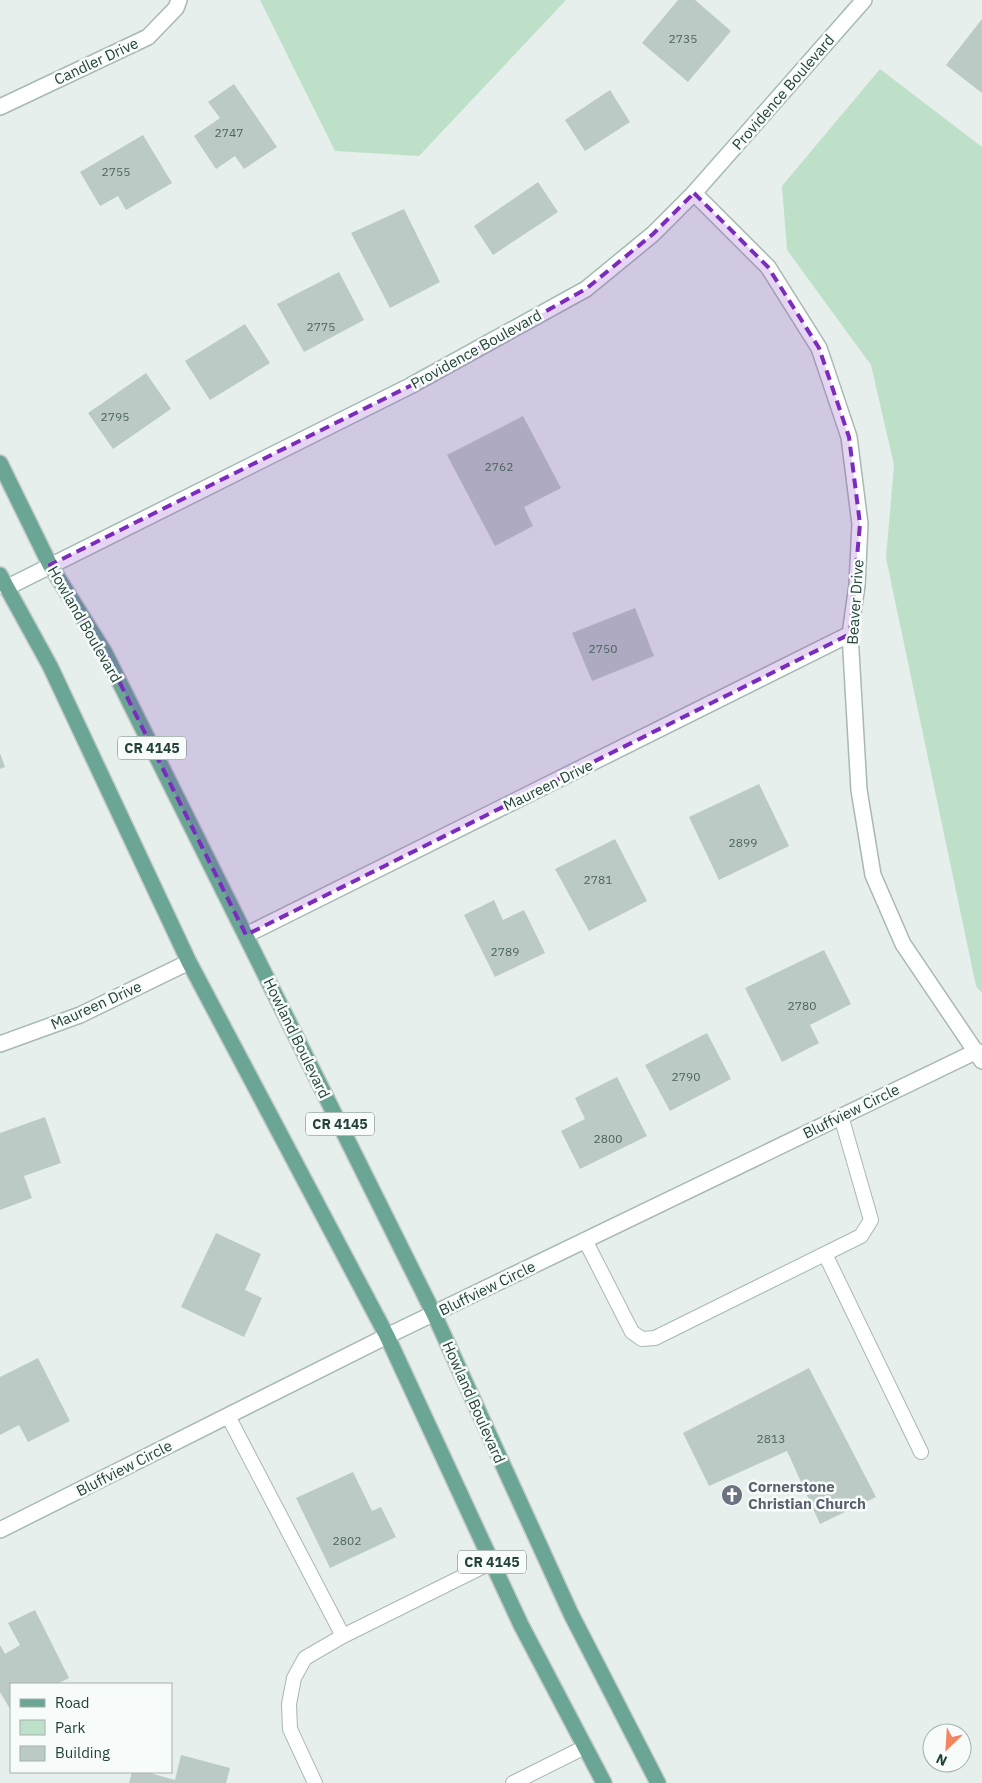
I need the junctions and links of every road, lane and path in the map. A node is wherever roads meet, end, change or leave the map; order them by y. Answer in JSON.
{"nodes":[{"id":1,"x":178,"y":0,"type":"edge"},
{"id":2,"x":864,"y":0,"type":"edge"},
{"id":3,"x":0,"y":107,"type":"edge"},
{"id":4,"x":694,"y":192,"type":"junction"},
{"id":5,"x":0,"y":463,"type":"edge"},
{"id":6,"x":50,"y":565,"type":"junction"},
{"id":7,"x":2,"y":585,"type":"edge"},
{"id":8,"x":850,"y":634,"type":"junction"},
{"id":9,"x":246,"y":936,"type":"junction"},
{"id":10,"x":190,"y":962,"type":"junction"},
{"id":11,"x":0,"y":1044,"type":"edge"},
{"id":12,"x":979,"y":1056,"type":"edge"},
{"id":13,"x":842,"y":1116,"type":"junction"},
{"id":14,"x":584,"y":1240,"type":"junction"},
{"id":15,"x":825,"y":1254,"type":"junction"},
{"id":16,"x":434,"y":1314,"type":"junction"},
{"id":17,"x":387,"y":1336,"type":"junction"},
{"id":18,"x":228,"y":1416,"type":"junction"},
{"id":19,"x":921,"y":1452,"type":"dead end"},
{"id":20,"x":0,"y":1530,"type":"edge"},
{"id":21,"x":492,"y":1562,"type":"junction"},
{"id":22,"x":343,"y":1636,"type":"junction"},
{"id":23,"x":586,"y":1747,"type":"junction"},
{"id":24,"x":315,"y":1783,"type":"edge"},
{"id":25,"x":513,"y":1783,"type":"edge"},
{"id":26,"x":604,"y":1783,"type":"edge"},
{"id":27,"x":658,"y":1783,"type":"edge"}],
"edges":[{"from":1,"to":3,"type":"street","name":"Candler Drive"},
{"from":2,"to":4,"type":"street","name":"Providence Boulevard"},
{"from":4,"to":6,"type":"street","name":"Providence Boulevard"},
{"from":4,"to":8,"type":"street","name":"Beaver Drive"},
{"from":5,"to":6,"type":"main road","name":"Howland Boulevard","number":"CR 4145"},
{"from":6,"to":7,"type":"street","name":"Providence Boulevard"},
{"from":6,"to":9,"type":"main road","name":"Howland Boulevard","number":"CR 4145"},
{"from":7,"to":10,"type":"main road","number":"CR 4145"},
{"from":8,"to":9,"type":"street","name":"Maureen Drive"},
{"from":8,"to":12,"type":"street","name":"Beaver Drive"},
{"from":9,"to":16,"type":"main road","name":"Howland Boulevard","number":"CR 4145"},
{"from":10,"to":11,"type":"street","name":"Maureen Drive"},
{"from":10,"to":17,"type":"main road","number":"CR 4145"},
{"from":12,"to":13,"type":"street","name":"Bluffview Circle"},
{"from":13,"to":14,"type":"street","name":"Bluffview Circle"},
{"from":13,"to":15,"type":"lane"},
{"from":14,"to":15,"type":"lane"},
{"from":14,"to":16,"type":"street","name":"Bluffview Circle"},
{"from":15,"to":19,"type":"lane"},
{"from":16,"to":17,"type":"street","name":"Bluffview Circle"},
{"from":16,"to":27,"type":"main road","name":"Howland Boulevard","number":"CR 4145"},
{"from":17,"to":18,"type":"street","name":"Bluffview Circle"},
{"from":17,"to":21,"type":"main road","number":"CR 4145"},
{"from":18,"to":20,"type":"street","name":"Bluffview Circle"},
{"from":18,"to":22,"type":"lane"},
{"from":21,"to":22,"type":"lane"},
{"from":21,"to":23,"type":"main road","number":"CR 4145"},
{"from":22,"to":24,"type":"lane"},
{"from":23,"to":25,"type":"lane"},
{"from":23,"to":26,"type":"main road","number":"CR 4145"}]}
